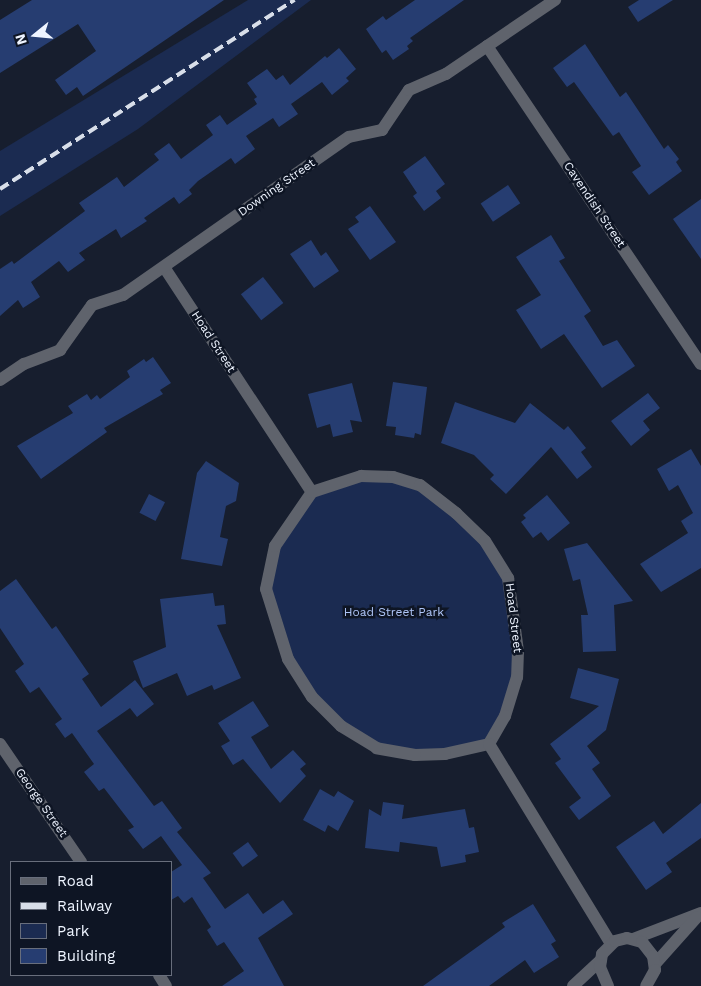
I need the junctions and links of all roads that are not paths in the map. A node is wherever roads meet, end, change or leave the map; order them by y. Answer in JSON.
{"nodes":[{"id":1,"x":555,"y":0,"type":"edge"},
{"id":2,"x":487,"y":46,"type":"junction"},
{"id":3,"x":164,"y":267,"type":"junction"},
{"id":4,"x":701,"y":364,"type":"edge"},
{"id":5,"x":0,"y":380,"type":"edge"},
{"id":6,"x":312,"y":492,"type":"junction"},
{"id":7,"x":0,"y":744,"type":"edge"},
{"id":8,"x":489,"y":744,"type":"junction"},
{"id":9,"x":80,"y":861,"type":"edge"},
{"id":10,"x":700,"y":914,"type":"edge"},
{"id":11,"x":633,"y":939,"type":"junction"},
{"id":12,"x":611,"y":944,"type":"junction"},
{"id":13,"x":600,"y":960,"type":"junction"},
{"id":14,"x":655,"y":964,"type":"junction"},
{"id":15,"x":573,"y":986,"type":"edge"},
{"id":16,"x":608,"y":986,"type":"edge"},
{"id":17,"x":646,"y":986,"type":"edge"}],
"edges":[{"from":1,"to":2,"type":"street","name":"Downing Street"},
{"from":2,"to":3,"type":"street","name":"Downing Street"},
{"from":2,"to":4,"type":"street","name":"Cavendish Street"},
{"from":3,"to":5,"type":"street","name":"Downing Street"},
{"from":3,"to":6,"type":"street","name":"Hoad Street"},
{"from":6,"to":8,"type":"street","name":"Hoad Street"},
{"from":6,"to":8,"type":"street"},
{"from":7,"to":9,"type":"street","name":"George Street"},
{"from":8,"to":12,"type":"street"},
{"from":10,"to":11,"type":"street"},
{"from":10,"to":14,"type":"street"},
{"from":11,"to":12,"type":"street"},
{"from":11,"to":14,"type":"street"},
{"from":12,"to":13,"type":"street"},
{"from":13,"to":15,"type":"street"},
{"from":13,"to":16,"type":"street"},
{"from":14,"to":17,"type":"street"}]}
